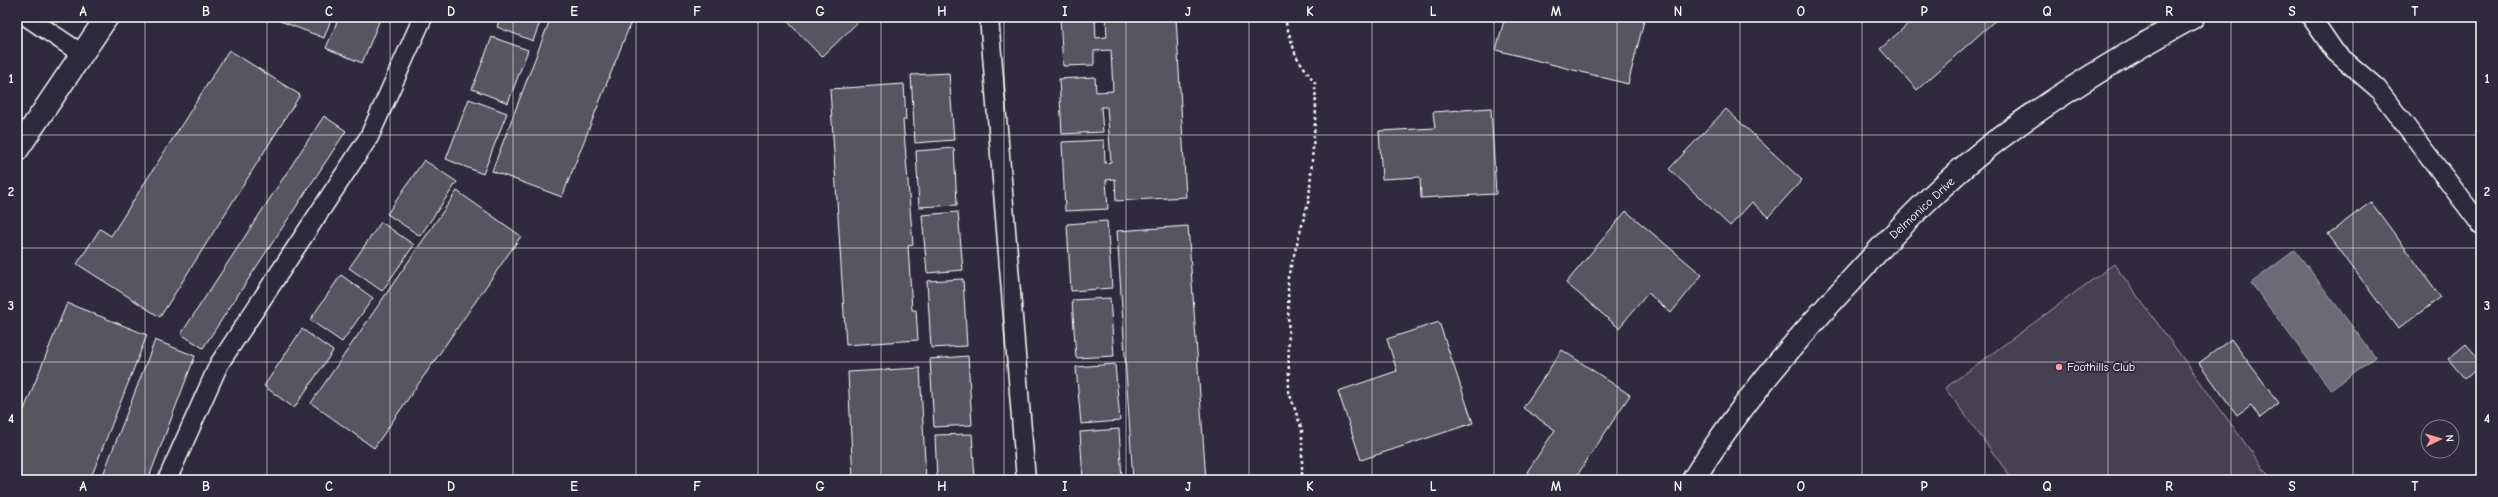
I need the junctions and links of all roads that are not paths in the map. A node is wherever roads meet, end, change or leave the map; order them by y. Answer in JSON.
{"nodes":[{"id":1,"x":27,"y":17,"type":"edge"},
{"id":2,"x":107,"y":17,"type":"edge"},
{"id":3,"x":423,"y":17,"type":"edge"},
{"id":4,"x":989,"y":17,"type":"edge"},
{"id":5,"x":2193,"y":17,"type":"edge"},
{"id":6,"x":2311,"y":17,"type":"edge"},
{"id":7,"x":82,"y":54,"type":"junction"},
{"id":8,"x":17,"y":150,"type":"edge"},
{"id":9,"x":2481,"y":225,"type":"edge"},
{"id":10,"x":167,"y":480,"type":"edge"},
{"id":11,"x":1026,"y":480,"type":"edge"},
{"id":12,"x":1693,"y":480,"type":"edge"}],
"edges":[{"from":1,"to":7,"type":"lane"},
{"from":2,"to":7,"type":"street"},
{"from":3,"to":10,"type":"lane"},
{"from":4,"to":11,"type":"lane"},
{"from":5,"to":12,"type":"street","name":"Delmonico Drive"},
{"from":6,"to":9,"type":"lane"},
{"from":7,"to":8,"type":"street"}]}
